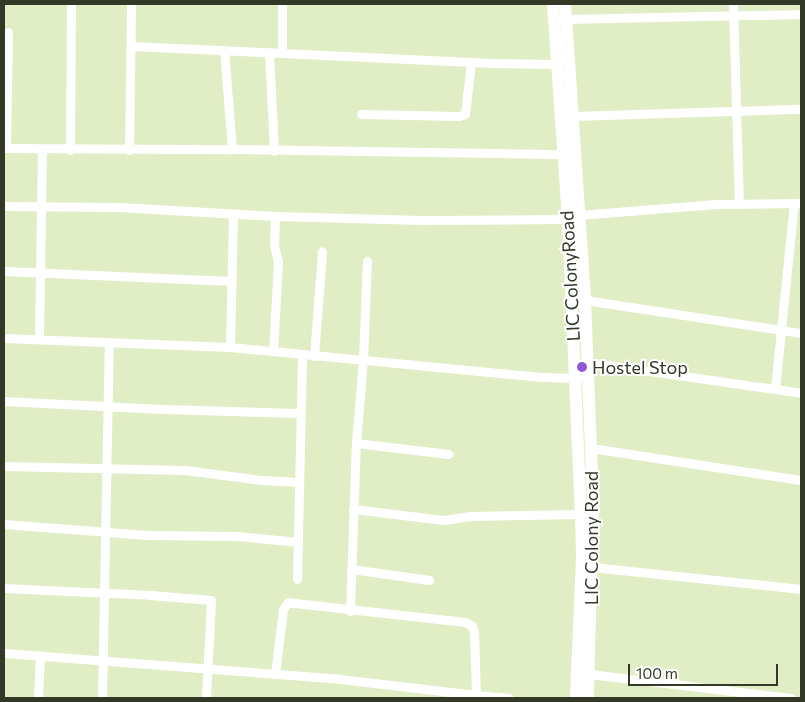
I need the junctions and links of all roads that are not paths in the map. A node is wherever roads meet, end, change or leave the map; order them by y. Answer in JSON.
{"nodes":[{"id":1,"x":71,"y":4,"type":"edge"},
{"id":2,"x":131,"y":4,"type":"edge"},
{"id":3,"x":282,"y":4,"type":"edge"},
{"id":4,"x":552,"y":4,"type":"edge"},
{"id":5,"x":565,"y":4,"type":"edge"},
{"id":6,"x":734,"y":4,"type":"edge"},
{"id":7,"x":801,"y":14,"type":"edge"},
{"id":8,"x":734,"y":15,"type":"junction"},
{"id":9,"x":566,"y":19,"type":"junction"},
{"id":10,"x":8,"y":32,"type":"dead end"},
{"id":11,"x":132,"y":46,"type":"junction"},
{"id":12,"x":224,"y":50,"type":"junction"},
{"id":13,"x":269,"y":52,"type":"junction"},
{"id":14,"x":282,"y":53,"type":"junction"},
{"id":15,"x":471,"y":62,"type":"junction"},
{"id":16,"x":556,"y":64,"type":"junction"},
{"id":17,"x":6,"y":85,"type":"edge"},
{"id":18,"x":801,"y":109,"type":"edge"},
{"id":19,"x":738,"y":111,"type":"junction"},
{"id":20,"x":361,"y":114,"type":"dead end"},
{"id":21,"x":574,"y":116,"type":"junction"},
{"id":22,"x":568,"y":132,"type":"junction"},
{"id":23,"x":5,"y":148,"type":"edge"},
{"id":24,"x":42,"y":149,"type":"junction"},
{"id":25,"x":232,"y":149,"type":"junction"},
{"id":26,"x":70,"y":150,"type":"junction"},
{"id":27,"x":129,"y":150,"type":"junction"},
{"id":28,"x":274,"y":151,"type":"junction"},
{"id":29,"x":563,"y":154,"type":"junction"},
{"id":30,"x":798,"y":203,"type":"edge"},
{"id":31,"x":739,"y":204,"type":"junction"},
{"id":32,"x":4,"y":206,"type":"edge"},
{"id":33,"x":41,"y":206,"type":"junction"},
{"id":34,"x":233,"y":214,"type":"junction"},
{"id":35,"x":275,"y":216,"type":"junction"},
{"id":36,"x":574,"y":217,"type":"junction"},
{"id":37,"x":322,"y":251,"type":"dead end"},
{"id":38,"x":367,"y":261,"type":"dead end"},
{"id":39,"x":4,"y":271,"type":"edge"},
{"id":40,"x":40,"y":272,"type":"junction"},
{"id":41,"x":231,"y":281,"type":"junction"},
{"id":42,"x":585,"y":300,"type":"junction"},
{"id":43,"x":780,"y":330,"type":"junction"},
{"id":44,"x":801,"y":333,"type":"edge"},
{"id":45,"x":4,"y":338,"type":"edge"},
{"id":46,"x":39,"y":338,"type":"junction"},
{"id":47,"x":109,"y":342,"type":"junction"},
{"id":48,"x":230,"y":348,"type":"junction"},
{"id":49,"x":273,"y":352,"type":"junction"},
{"id":50,"x":302,"y":355,"type":"junction"},
{"id":51,"x":314,"y":356,"type":"junction"},
{"id":52,"x":363,"y":360,"type":"junction"},
{"id":53,"x":588,"y":362,"type":"junction"},
{"id":54,"x":582,"y":378,"type":"junction"},
{"id":55,"x":775,"y":389,"type":"junction"},
{"id":56,"x":801,"y":393,"type":"edge"},
{"id":57,"x":4,"y":401,"type":"edge"},
{"id":58,"x":108,"y":406,"type":"junction"},
{"id":59,"x":299,"y":413,"type":"junction"},
{"id":60,"x":356,"y":443,"type":"junction"},
{"id":61,"x":591,"y":448,"type":"junction"},
{"id":62,"x":448,"y":454,"type":"dead end"},
{"id":63,"x":4,"y":466,"type":"edge"},
{"id":64,"x":106,"y":468,"type":"junction"},
{"id":65,"x":801,"y":480,"type":"edge"},
{"id":66,"x":298,"y":482,"type":"junction"},
{"id":67,"x":353,"y":508,"type":"junction"},
{"id":68,"x":581,"y":514,"type":"junction"},
{"id":69,"x":4,"y":524,"type":"edge"},
{"id":70,"x":105,"y":532,"type":"junction"},
{"id":71,"x":298,"y":542,"type":"junction"},
{"id":72,"x":589,"y":561,"type":"junction"},
{"id":73,"x":351,"y":570,"type":"junction"},
{"id":74,"x":297,"y":579,"type":"dead end"},
{"id":75,"x":430,"y":580,"type":"dead end"},
{"id":76,"x":4,"y":588,"type":"edge"},
{"id":77,"x":801,"y":589,"type":"edge"},
{"id":78,"x":104,"y":592,"type":"junction"},
{"id":79,"x":350,"y":611,"type":"junction"},
{"id":80,"x":4,"y":652,"type":"edge"},
{"id":81,"x":40,"y":655,"type":"junction"},
{"id":82,"x":102,"y":660,"type":"junction"},
{"id":83,"x":206,"y":668,"type":"junction"},
{"id":84,"x":275,"y":674,"type":"junction"},
{"id":85,"x":589,"y":674,"type":"junction"},
{"id":86,"x":476,"y":696,"type":"edge"},
{"id":87,"x":38,"y":698,"type":"edge"},
{"id":88,"x":102,"y":698,"type":"edge"},
{"id":89,"x":206,"y":698,"type":"edge"},
{"id":90,"x":509,"y":698,"type":"edge"},
{"id":91,"x":576,"y":698,"type":"edge"},
{"id":92,"x":588,"y":698,"type":"edge"},
{"id":93,"x":791,"y":698,"type":"edge"}],
"edges":[{"from":1,"to":26,"type":"street"},
{"from":2,"to":11,"type":"street"},
{"from":3,"to":14,"type":"street"},
{"from":4,"to":16,"type":"main road","name":"LIC ColonyRoad"},
{"from":5,"to":9,"type":"main road","name":"LIC ColonyRoad"},
{"from":6,"to":8,"type":"street"},
{"from":7,"to":8,"type":"street"},
{"from":8,"to":9,"type":"street"},
{"from":8,"to":19,"type":"street"},
{"from":9,"to":21,"type":"main road","name":"LIC ColonyRoad"},
{"from":10,"to":17,"type":"street"},
{"from":11,"to":12,"type":"street"},
{"from":11,"to":27,"type":"street"},
{"from":12,"to":13,"type":"street"},
{"from":12,"to":25,"type":"street"},
{"from":13,"to":14,"type":"street"},
{"from":13,"to":28,"type":"street"},
{"from":14,"to":15,"type":"street"},
{"from":15,"to":16,"type":"street"},
{"from":15,"to":20,"type":"street"},
{"from":16,"to":22,"type":"main road","name":"LIC ColonyRoad"},
{"from":17,"to":23,"type":"street"},
{"from":18,"to":19,"type":"street"},
{"from":19,"to":21,"type":"street"},
{"from":19,"to":31,"type":"street"},
{"from":21,"to":22,"type":"main road","name":"LIC ColonyRoad"},
{"from":22,"to":29,"type":"main road","name":"LIC ColonyRoad"},
{"from":22,"to":36,"type":"main road","name":"LIC ColonyRoad"},
{"from":23,"to":24,"type":"street"},
{"from":24,"to":26,"type":"street"},
{"from":24,"to":33,"type":"street"},
{"from":25,"to":27,"type":"street"},
{"from":25,"to":28,"type":"street"},
{"from":26,"to":27,"type":"street"},
{"from":28,"to":29,"type":"street"},
{"from":29,"to":36,"type":"main road","name":"LIC ColonyRoad"},
{"from":30,"to":31,"type":"street"},
{"from":30,"to":43,"type":"street"},
{"from":31,"to":36,"type":"street"},
{"from":32,"to":33,"type":"street"},
{"from":33,"to":34,"type":"street"},
{"from":33,"to":40,"type":"street"},
{"from":34,"to":35,"type":"street"},
{"from":34,"to":41,"type":"street"},
{"from":35,"to":36,"type":"street"},
{"from":35,"to":49,"type":"street"},
{"from":36,"to":42,"type":"main road","name":"LIC ColonyRoad"},
{"from":36,"to":54,"type":"main road","name":"LIC ColonyRoad"},
{"from":37,"to":51,"type":"street"},
{"from":38,"to":52,"type":"street"},
{"from":39,"to":40,"type":"street"},
{"from":40,"to":41,"type":"street"},
{"from":40,"to":46,"type":"street"},
{"from":41,"to":48,"type":"street"},
{"from":42,"to":43,"type":"street"},
{"from":42,"to":53,"type":"main road","name":"LIC ColonyRoad"},
{"from":43,"to":44,"type":"street"},
{"from":43,"to":55,"type":"street"},
{"from":45,"to":46,"type":"street"},
{"from":46,"to":47,"type":"street"},
{"from":47,"to":48,"type":"street"},
{"from":47,"to":58,"type":"street"},
{"from":48,"to":49,"type":"street"},
{"from":49,"to":50,"type":"street"},
{"from":50,"to":51,"type":"street"},
{"from":50,"to":59,"type":"street"},
{"from":51,"to":52,"type":"street"},
{"from":52,"to":54,"type":"street"},
{"from":52,"to":60,"type":"street"},
{"from":53,"to":54,"type":"main road","name":"LIC ColonyRoad"},
{"from":53,"to":55,"type":"street"},
{"from":54,"to":61,"type":"main road","name":"LIC Colony Road"},
{"from":54,"to":68,"type":"main road","name":"LIC ColonyRoad"},
{"from":55,"to":56,"type":"street"},
{"from":57,"to":58,"type":"street"},
{"from":58,"to":59,"type":"street"},
{"from":58,"to":64,"type":"street"},
{"from":59,"to":66,"type":"street"},
{"from":60,"to":62,"type":"street"},
{"from":60,"to":67,"type":"street"},
{"from":61,"to":65,"type":"street"},
{"from":61,"to":72,"type":"main road","name":"LIC Colony Road"},
{"from":63,"to":64,"type":"street"},
{"from":64,"to":66,"type":"street"},
{"from":64,"to":70,"type":"street"},
{"from":66,"to":71,"type":"street"},
{"from":67,"to":68,"type":"street"},
{"from":67,"to":73,"type":"street"},
{"from":68,"to":72,"type":"main road","name":"LIC ColonyRoad"},
{"from":69,"to":70,"type":"street"},
{"from":70,"to":71,"type":"street"},
{"from":70,"to":78,"type":"street"},
{"from":71,"to":74,"type":"street"},
{"from":72,"to":77,"type":"street"},
{"from":72,"to":85,"type":"main road","name":"LIC Colony Road"},
{"from":72,"to":91,"type":"main road","name":"LIC ColonyRoad"},
{"from":73,"to":75,"type":"street"},
{"from":73,"to":79,"type":"street"},
{"from":76,"to":78,"type":"street"},
{"from":78,"to":82,"type":"street"},
{"from":78,"to":83,"type":"street"},
{"from":79,"to":84,"type":"street"},
{"from":79,"to":86,"type":"street"},
{"from":80,"to":81,"type":"street"},
{"from":81,"to":82,"type":"street"},
{"from":81,"to":87,"type":"street"},
{"from":82,"to":83,"type":"street"},
{"from":82,"to":88,"type":"street"},
{"from":83,"to":84,"type":"street"},
{"from":83,"to":89,"type":"street"},
{"from":84,"to":86,"type":"street"},
{"from":85,"to":92,"type":"main road","name":"LIC Colony Road"},
{"from":85,"to":93,"type":"street"},
{"from":86,"to":90,"type":"street"}]}
